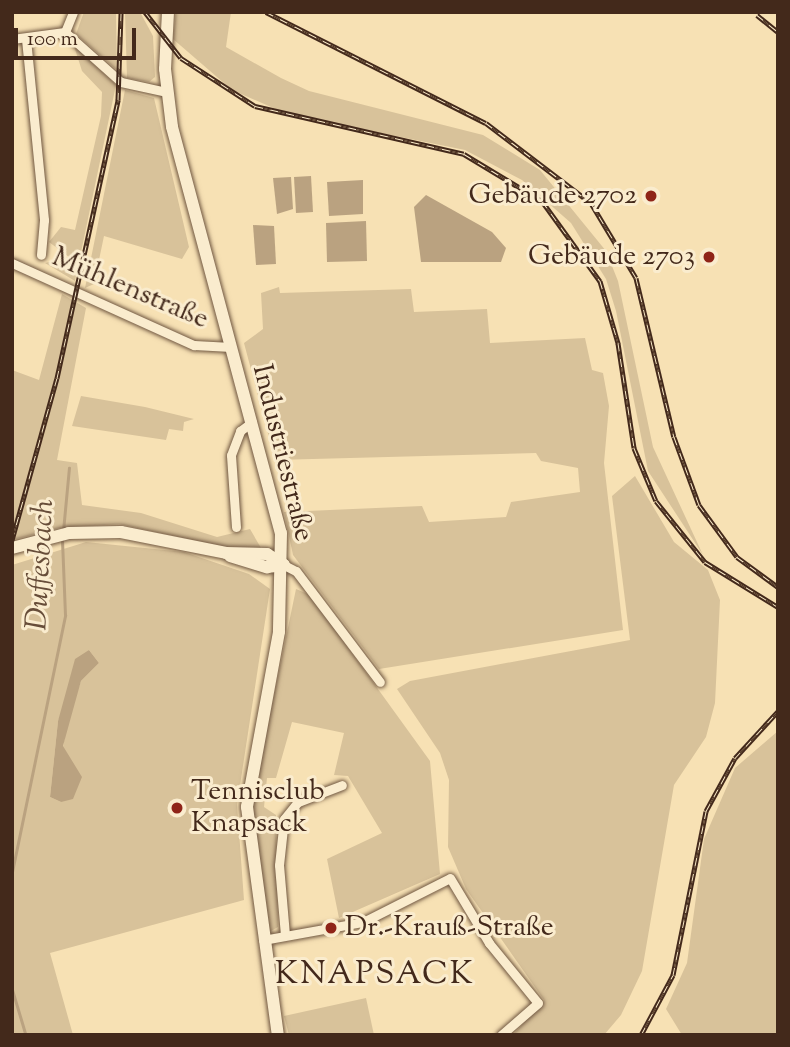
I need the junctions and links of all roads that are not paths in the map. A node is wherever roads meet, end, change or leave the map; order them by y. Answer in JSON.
{"nodes":[{"id":1,"x":73,"y":12,"type":"edge"},
{"id":2,"x":168,"y":12,"type":"edge"},
{"id":3,"x":65,"y":32,"type":"junction"},
{"id":4,"x":12,"y":39,"type":"edge"},
{"id":5,"x":26,"y":39,"type":"junction"},
{"id":6,"x":166,"y":92,"type":"junction"},
{"id":7,"x":41,"y":255,"type":"dead end"},
{"id":8,"x":12,"y":263,"type":"edge"},
{"id":9,"x":231,"y":347,"type":"junction"},
{"id":10,"x":252,"y":422,"type":"junction"},
{"id":11,"x":236,"y":527,"type":"dead end"},
{"id":12,"x":12,"y":548,"type":"edge"},
{"id":13,"x":284,"y":565,"type":"junction"},
{"id":14,"x":380,"y":682,"type":"dead end"},
{"id":15,"x":342,"y":785,"type":"dead end"},
{"id":16,"x":285,"y":935,"type":"junction"},
{"id":17,"x":263,"y":940,"type":"junction"},
{"id":18,"x":278,"y":1035,"type":"edge"},
{"id":19,"x":501,"y":1035,"type":"edge"}],
"edges":[{"from":1,"to":3,"type":"street"},
{"from":2,"to":6,"type":"main road","name":"Industriestraße"},
{"from":3,"to":5,"type":"street"},
{"from":3,"to":6,"type":"street"},
{"from":4,"to":5,"type":"street"},
{"from":5,"to":7,"type":"street"},
{"from":6,"to":9,"type":"main road","name":"Industriestraße"},
{"from":8,"to":9,"type":"street","name":"Mühlenstraße"},
{"from":9,"to":10,"type":"main road","name":"Industriestraße"},
{"from":10,"to":11,"type":"street"},
{"from":10,"to":13,"type":"main road","name":"Industriestraße"},
{"from":12,"to":13,"type":"main road"},
{"from":13,"to":14,"type":"street"},
{"from":13,"to":17,"type":"main road","name":"Industriestraße"},
{"from":15,"to":16,"type":"street"},
{"from":16,"to":17,"type":"street"},
{"from":16,"to":19,"type":"street"},
{"from":17,"to":18,"type":"main road","name":"Industriestraße"}]}
